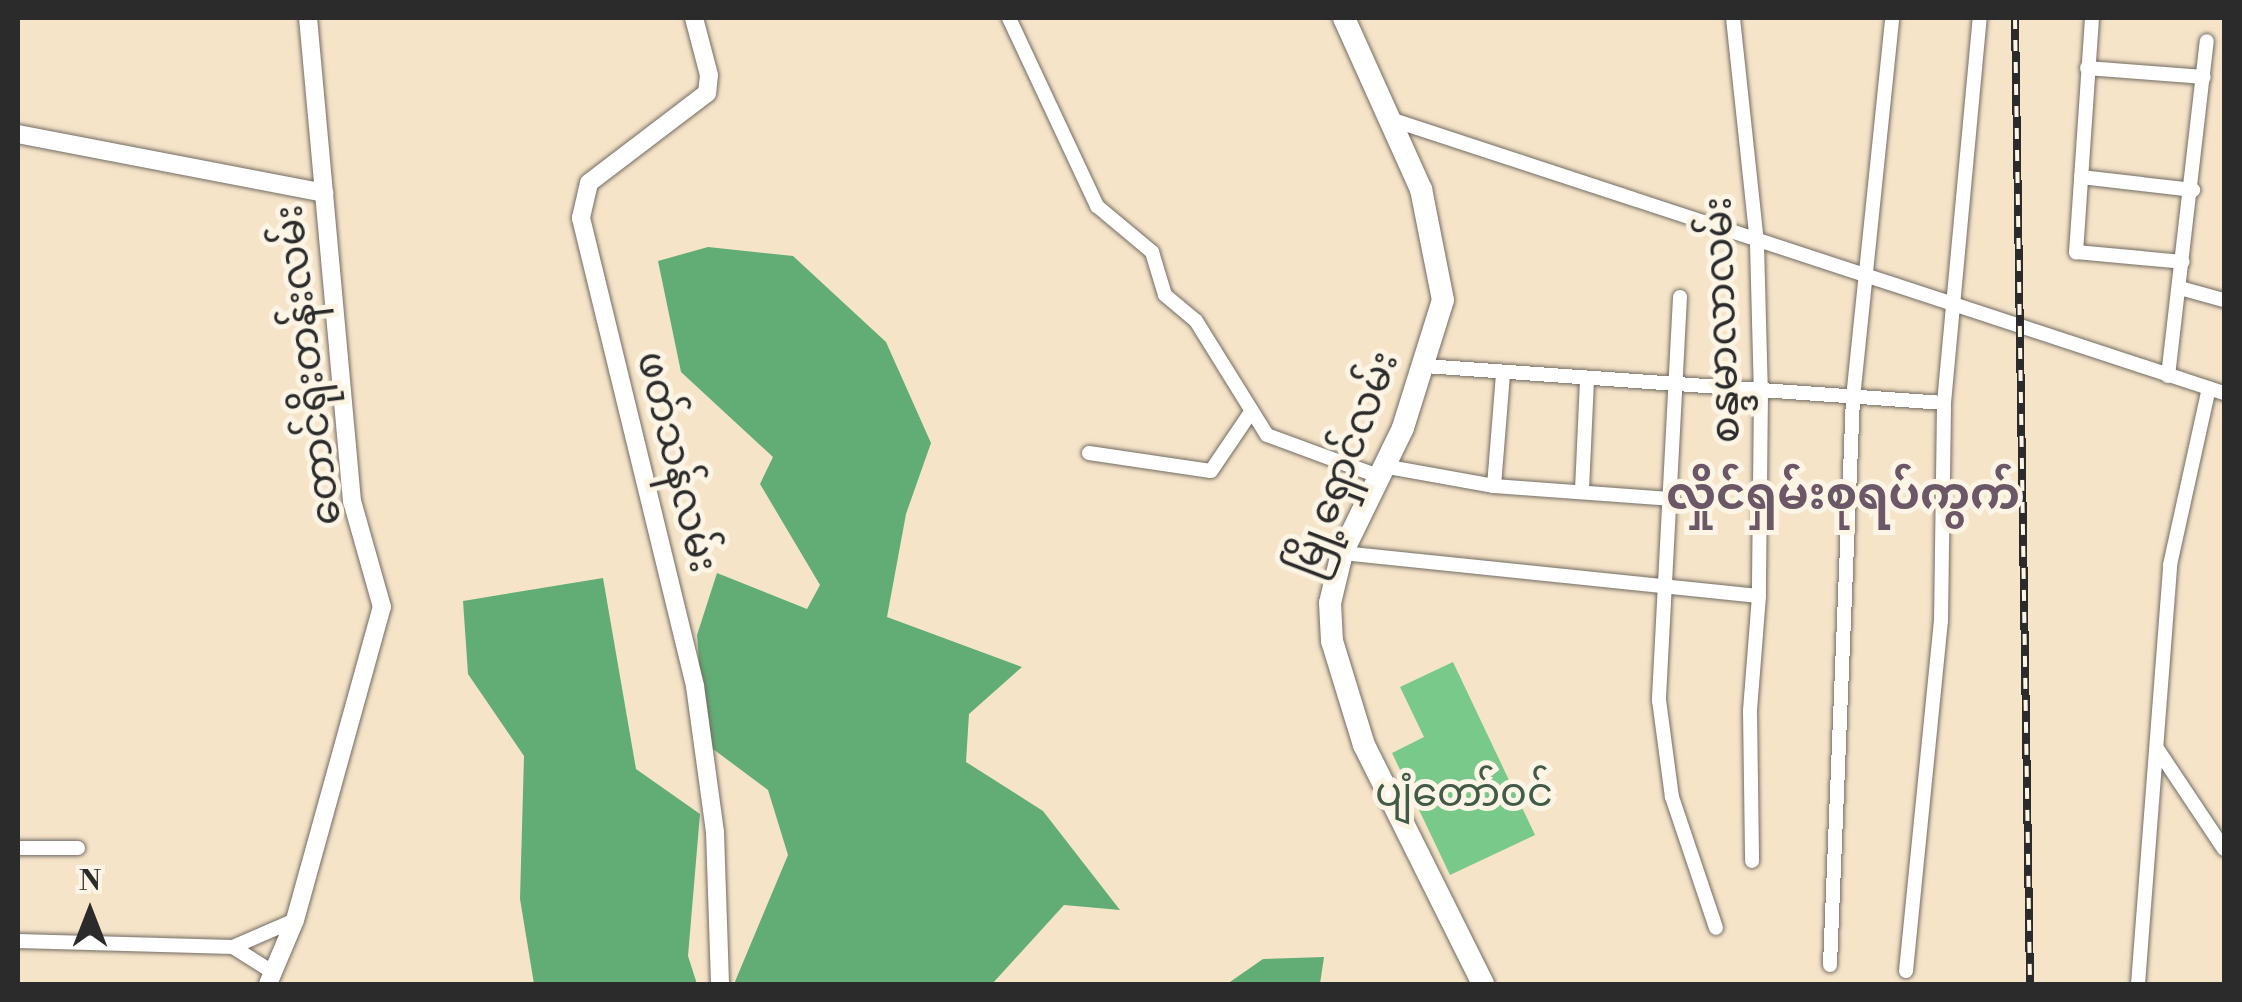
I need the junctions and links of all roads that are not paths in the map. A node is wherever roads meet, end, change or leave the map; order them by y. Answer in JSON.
{"nodes":[{"id":1,"x":308,"y":18,"type":"edge"},
{"id":2,"x":694,"y":18,"type":"edge"},
{"id":3,"x":1009,"y":18,"type":"edge"},
{"id":4,"x":1344,"y":18,"type":"edge"},
{"id":5,"x":1733,"y":18,"type":"edge"},
{"id":6,"x":1892,"y":18,"type":"edge"},
{"id":7,"x":1980,"y":18,"type":"edge"},
{"id":8,"x":2092,"y":18,"type":"edge"},
{"id":9,"x":2206,"y":41,"type":"dead end"},
{"id":10,"x":2088,"y":68,"type":"junction"},
{"id":11,"x":2204,"y":77,"type":"junction"},
{"id":12,"x":1390,"y":119,"type":"junction"},
{"id":13,"x":18,"y":134,"type":"edge"},
{"id":14,"x":2081,"y":177,"type":"junction"},
{"id":15,"x":2193,"y":190,"type":"junction"},
{"id":16,"x":324,"y":193,"type":"junction"},
{"id":17,"x":1757,"y":244,"type":"junction"},
{"id":18,"x":2184,"y":262,"type":"junction"},
{"id":19,"x":1861,"y":277,"type":"junction"},
{"id":20,"x":2180,"y":288,"type":"junction"},
{"id":21,"x":1680,"y":298,"type":"dead end"},
{"id":22,"x":2224,"y":300,"type":"edge"},
{"id":23,"x":1954,"y":305,"type":"junction"},
{"id":24,"x":1425,"y":366,"type":"junction"},
{"id":25,"x":1503,"y":373,"type":"junction"},
{"id":26,"x":2168,"y":376,"type":"junction"},
{"id":27,"x":1587,"y":380,"type":"junction"},
{"id":28,"x":2209,"y":388,"type":"junction"},
{"id":29,"x":1680,"y":389,"type":"junction"},
{"id":30,"x":1761,"y":392,"type":"junction"},
{"id":31,"x":2224,"y":393,"type":"edge"},
{"id":32,"x":1853,"y":398,"type":"junction"},
{"id":33,"x":1944,"y":403,"type":"junction"},
{"id":34,"x":1250,"y":412,"type":"junction"},
{"id":35,"x":1089,"y":453,"type":"dead end"},
{"id":36,"x":1380,"y":471,"type":"junction"},
{"id":37,"x":1494,"y":486,"type":"junction"},
{"id":38,"x":1582,"y":490,"type":"junction"},
{"id":39,"x":1673,"y":498,"type":"junction"},
{"id":40,"x":1342,"y":553,"type":"junction"},
{"id":41,"x":1668,"y":587,"type":"junction"},
{"id":42,"x":1760,"y":596,"type":"junction"},
{"id":43,"x":2158,"y":750,"type":"junction"},
{"id":44,"x":18,"y":848,"type":"edge"},
{"id":45,"x":78,"y":848,"type":"dead end"},
{"id":46,"x":2224,"y":849,"type":"edge"},
{"id":47,"x":1752,"y":861,"type":"dead end"},
{"id":48,"x":295,"y":920,"type":"junction"},
{"id":49,"x":1716,"y":928,"type":"dead end"},
{"id":50,"x":18,"y":941,"type":"edge"},
{"id":51,"x":233,"y":947,"type":"junction"},
{"id":52,"x":1830,"y":965,"type":"dead end"},
{"id":53,"x":1906,"y":971,"type":"dead end"},
{"id":54,"x":270,"y":978,"type":"edge"},
{"id":55,"x":720,"y":984,"type":"edge"},
{"id":56,"x":1484,"y":984,"type":"edge"},
{"id":57,"x":2138,"y":984,"type":"edge"}],
"edges":[{"from":1,"to":16,"type":"street","name":"တောင်ရိုးတန်းလမ်း"},
{"from":2,"to":55,"type":"street","name":"ဖတ်သန်လမ်း"},
{"from":3,"to":34,"type":"street"},
{"from":4,"to":12,"type":"highway","name":"မြို့ရှောင်လမ်း"},
{"from":5,"to":17,"type":"street","name":"စန္ဒမာလာလမ်း"},
{"from":6,"to":19,"type":"street"},
{"from":7,"to":23,"type":"street"},
{"from":8,"to":10,"type":"street"},
{"from":9,"to":11,"type":"street"},
{"from":10,"to":11,"type":"street"},
{"from":10,"to":14,"type":"street"},
{"from":11,"to":15,"type":"street"},
{"from":12,"to":17,"type":"street"},
{"from":12,"to":24,"type":"highway","name":"မြို့ရှောင်လမ်း"},
{"from":13,"to":16,"type":"street"},
{"from":14,"to":15,"type":"street"},
{"from":14,"to":18,"type":"street"},
{"from":15,"to":18,"type":"street"},
{"from":16,"to":48,"type":"street","name":"တောင်ရိုးတန်းလမ်း"},
{"from":17,"to":19,"type":"street"},
{"from":17,"to":30,"type":"street","name":"စန္ဒမာလာလမ်း"},
{"from":18,"to":20,"type":"street"},
{"from":19,"to":23,"type":"street"},
{"from":19,"to":32,"type":"street"},
{"from":20,"to":22,"type":"street"},
{"from":20,"to":26,"type":"street"},
{"from":21,"to":29,"type":"street"},
{"from":23,"to":26,"type":"street"},
{"from":23,"to":33,"type":"street"},
{"from":24,"to":25,"type":"street"},
{"from":24,"to":36,"type":"highway","name":"မြို့ရှောင်လမ်း"},
{"from":25,"to":27,"type":"street"},
{"from":25,"to":37,"type":"street"},
{"from":26,"to":28,"type":"street"},
{"from":27,"to":29,"type":"street"},
{"from":27,"to":38,"type":"street"},
{"from":28,"to":31,"type":"street"},
{"from":28,"to":43,"type":"street"},
{"from":29,"to":30,"type":"street"},
{"from":29,"to":39,"type":"street"},
{"from":30,"to":32,"type":"street"},
{"from":30,"to":42,"type":"street","name":"စန္ဒမာလာလမ်း"},
{"from":32,"to":33,"type":"street"},
{"from":32,"to":52,"type":"street"},
{"from":33,"to":53,"type":"street"},
{"from":34,"to":35,"type":"street"},
{"from":34,"to":36,"type":"street"},
{"from":36,"to":37,"type":"street"},
{"from":36,"to":40,"type":"highway","name":"မြို့ရှောင်လမ်း"},
{"from":37,"to":38,"type":"street"},
{"from":38,"to":39,"type":"street"},
{"from":39,"to":41,"type":"street"},
{"from":40,"to":41,"type":"street"},
{"from":40,"to":56,"type":"highway","name":"မြို့ရှောင်လမ်း"},
{"from":41,"to":42,"type":"street"},
{"from":41,"to":49,"type":"street"},
{"from":42,"to":47,"type":"street","name":"စန္ဒမာလာလမ်း"},
{"from":43,"to":46,"type":"street"},
{"from":43,"to":57,"type":"street"},
{"from":44,"to":45,"type":"street"},
{"from":48,"to":51,"type":"street"},
{"from":48,"to":54,"type":"street","name":"တောင်ရိုးတန်းလမ်း"},
{"from":50,"to":51,"type":"street"},
{"from":51,"to":54,"type":"street"}]}
